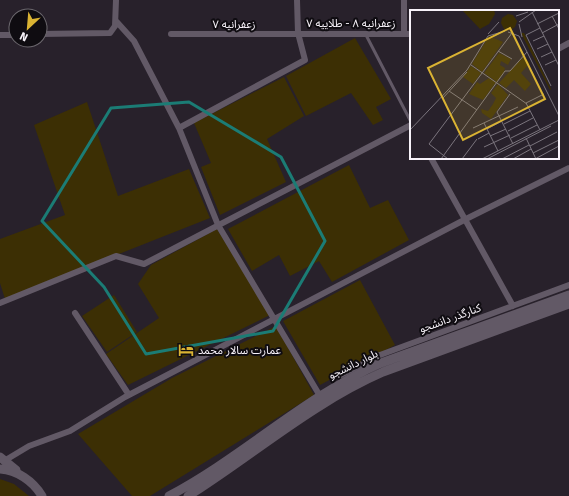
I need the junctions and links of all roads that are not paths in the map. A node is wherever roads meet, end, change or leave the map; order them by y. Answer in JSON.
{"nodes":[{"id":1,"x":116,"y":0,"type":"edge"},
{"id":2,"x":297,"y":0,"type":"edge"},
{"id":3,"x":404,"y":0,"type":"edge"},
{"id":4,"x":116,"y":22,"type":"junction"},
{"id":5,"x":298,"y":33,"type":"junction"},
{"id":6,"x":48,"y":34,"type":"edge"},
{"id":7,"x":171,"y":34,"type":"dead end"},
{"id":8,"x":366,"y":34,"type":"junction"},
{"id":9,"x":408,"y":34,"type":"edge"},
{"id":10,"x":569,"y":43,"type":"edge"},
{"id":11,"x":559,"y":48,"type":"edge"},
{"id":12,"x":410,"y":122,"type":"edge"},
{"id":13,"x":410,"y":125,"type":"edge"},
{"id":14,"x":178,"y":128,"type":"junction"},
{"id":15,"x":432,"y":159,"type":"edge"},
{"id":16,"x":569,"y":168,"type":"edge"},
{"id":17,"x":466,"y":219,"type":"junction"},
{"id":18,"x":218,"y":225,"type":"junction"},
{"id":19,"x":569,"y":285,"type":"edge"},
{"id":20,"x":569,"y":295,"type":"edge"},
{"id":21,"x":0,"y":303,"type":"edge"},
{"id":22,"x":569,"y":304,"type":"edge"},
{"id":23,"x":513,"y":306,"type":"junction"},
{"id":24,"x":75,"y":313,"type":"dead end"},
{"id":25,"x":275,"y":319,"type":"junction"},
{"id":26,"x":341,"y":375,"type":"dead end"},
{"id":27,"x":129,"y":395,"type":"junction"},
{"id":28,"x":320,"y":396,"type":"junction"},
{"id":29,"x":1,"y":462,"type":"edge"},
{"id":30,"x":39,"y":492,"type":"edge"},
{"id":31,"x":50,"y":496,"type":"edge"},
{"id":32,"x":168,"y":496,"type":"edge"},
{"id":33,"x":188,"y":496,"type":"edge"}],
"edges":[{"from":1,"to":4,"type":"street"},
{"from":2,"to":5,"type":"street"},
{"from":3,"to":9,"type":"street"},
{"from":4,"to":6,"type":"street"},
{"from":4,"to":14,"type":"street"},
{"from":5,"to":7,"type":"street","name":"زعفرانیه ۷"},
{"from":5,"to":8,"type":"street","name":"زعفرانیه ۸ - طلاییه ۷"},
{"from":5,"to":14,"type":"street"},
{"from":8,"to":9,"type":"street","name":"زعفرانیه ۸ - طلاییه ۷"},
{"from":8,"to":12,"type":"lane"},
{"from":10,"to":11,"type":"street"},
{"from":13,"to":18,"type":"street"},
{"from":14,"to":18,"type":"street"},
{"from":15,"to":17,"type":"street"},
{"from":16,"to":17,"type":"street"},
{"from":17,"to":23,"type":"street"},
{"from":17,"to":25,"type":"street"},
{"from":18,"to":21,"type":"street"},
{"from":18,"to":25,"type":"street"},
{"from":19,"to":23,"type":"street","name":"کنارگذر دانشجو"},
{"from":20,"to":28,"type":"main road","name":"بلوار دانشجو"},
{"from":22,"to":33,"type":"main road","name":"بلوار دانشجو"},
{"from":23,"to":26,"type":"street","name":"کنارگذر دانشجو"},
{"from":24,"to":27,"type":"street"},
{"from":25,"to":27,"type":"street"},
{"from":25,"to":28,"type":"street"},
{"from":27,"to":29,"type":"street"},
{"from":28,"to":32,"type":"main road","name":"بلوار دانشجو"},
{"from":29,"to":30,"type":"main road"},
{"from":30,"to":31,"type":"main road"}]}
